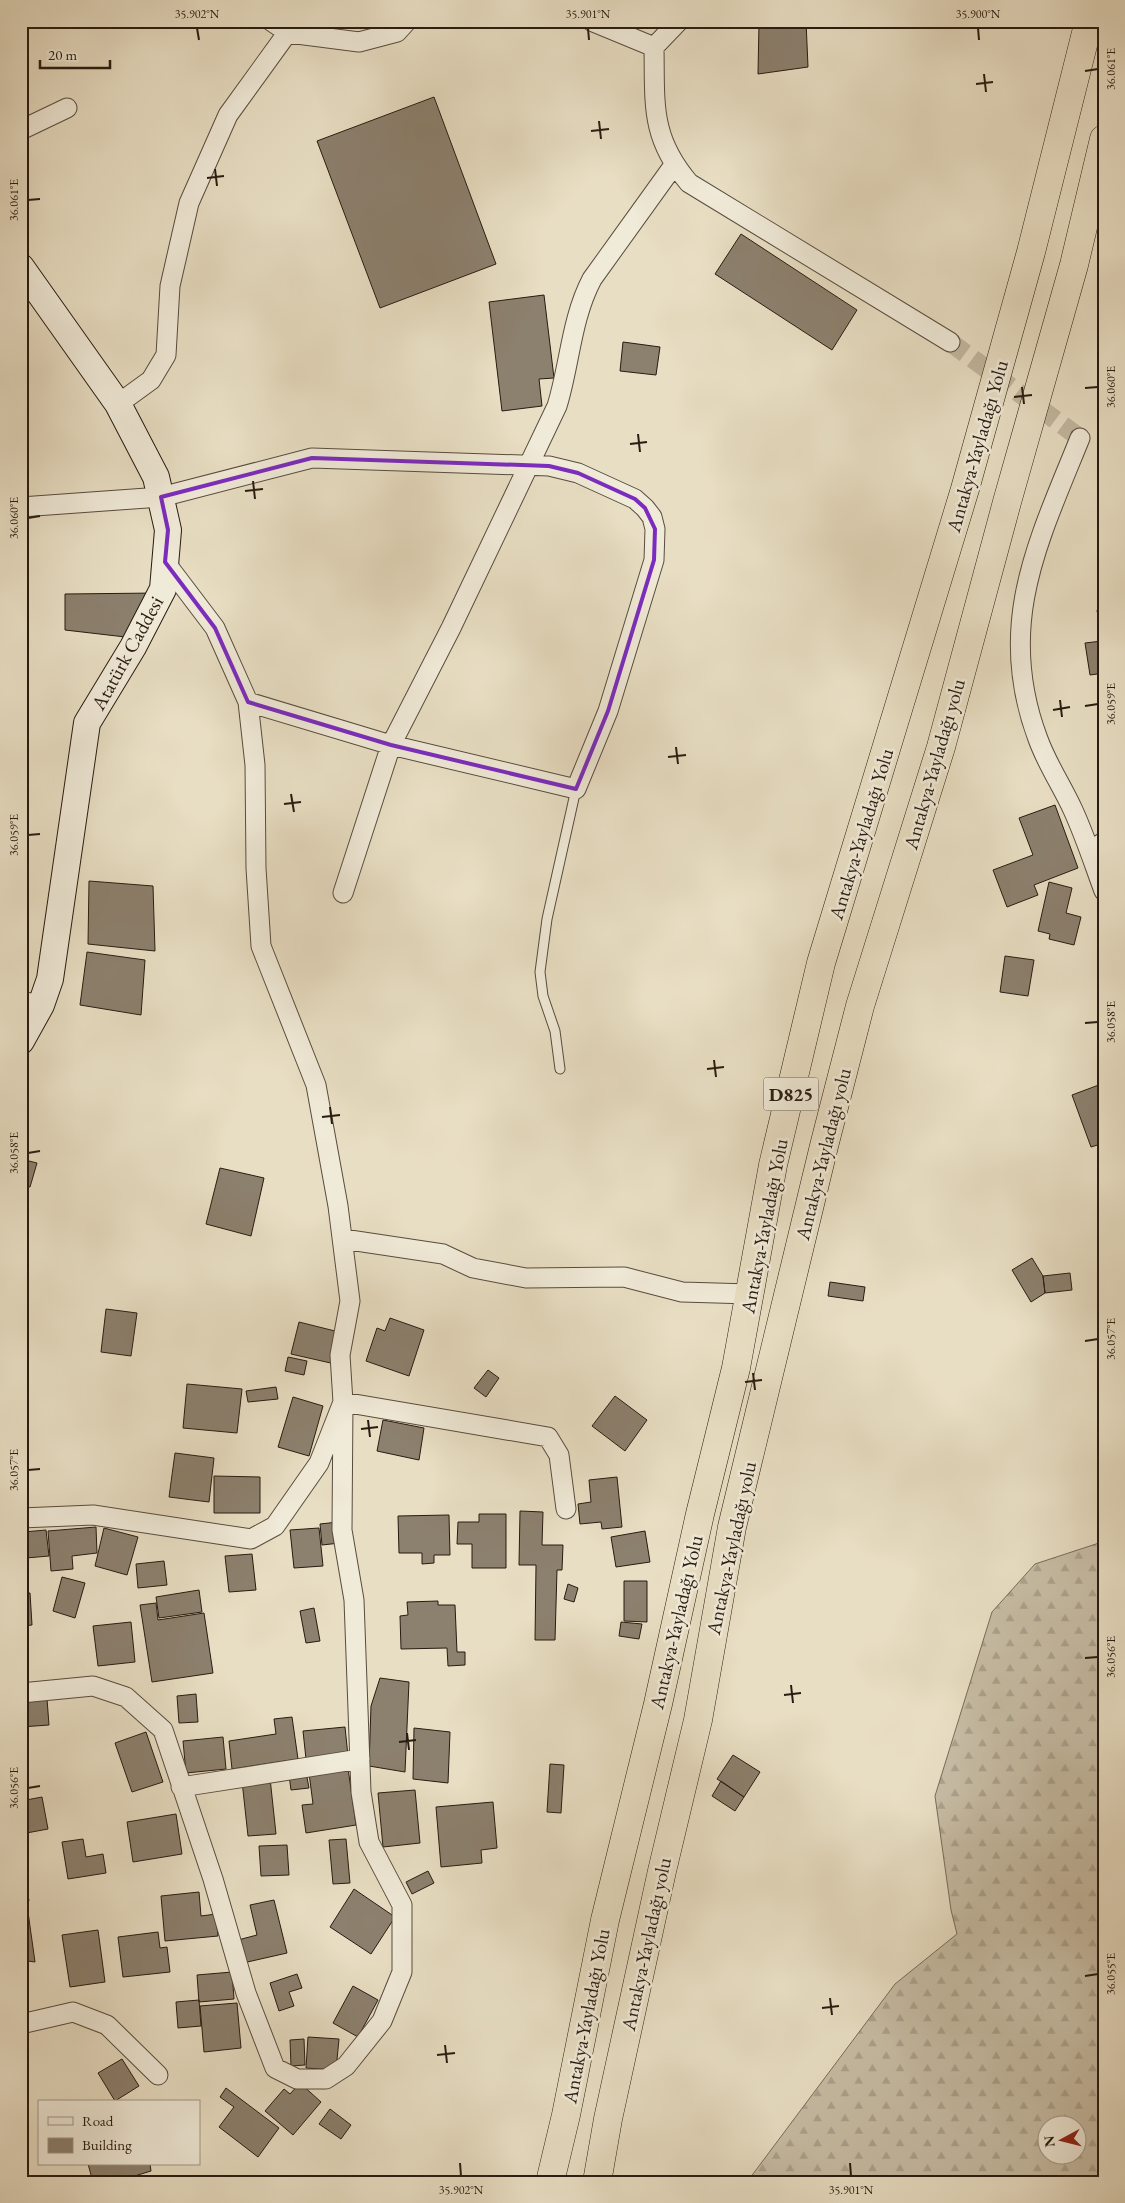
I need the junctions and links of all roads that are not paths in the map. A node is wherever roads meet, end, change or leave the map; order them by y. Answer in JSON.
{"nodes":[{"id":1,"x":271,"y":21,"type":"edge"},
{"id":2,"x":407,"y":21,"type":"edge"},
{"id":3,"x":591,"y":21,"type":"edge"},
{"id":4,"x":679,"y":21,"type":"edge"},
{"id":5,"x":1089,"y":21,"type":"edge"},
{"id":6,"x":293,"y":27,"type":"edge"},
{"id":7,"x":654,"y":47,"type":"junction"},
{"id":8,"x":67,"y":108,"type":"dead end"},
{"id":9,"x":21,"y":130,"type":"edge"},
{"id":10,"x":1103,"y":149,"type":"edge"},
{"id":11,"x":674,"y":165,"type":"junction"},
{"id":12,"x":21,"y":267,"type":"edge"},
{"id":13,"x":950,"y":342,"type":"tunnel mouth"},
{"id":14,"x":118,"y":404,"type":"junction"},
{"id":15,"x":1080,"y":438,"type":"dead end"},
{"id":16,"x":528,"y":464,"type":"junction"},
{"id":17,"x":161,"y":497,"type":"junction"},
{"id":18,"x":21,"y":507,"type":"edge"},
{"id":19,"x":165,"y":562,"type":"junction"},
{"id":20,"x":248,"y":702,"type":"junction"},
{"id":21,"x":391,"y":745,"type":"junction"},
{"id":22,"x":576,"y":789,"type":"junction"},
{"id":23,"x":1104,"y":836,"type":"edge"},
{"id":24,"x":1088,"y":846,"type":"junction"},
{"id":25,"x":1104,"y":892,"type":"edge"},
{"id":26,"x":343,"y":894,"type":"dead end"},
{"id":27,"x":31,"y":1003,"type":"edge"},
{"id":28,"x":21,"y":1041,"type":"edge"},
{"id":29,"x":560,"y":1069,"type":"dead end"},
{"id":30,"x":343,"y":1239,"type":"junction"},
{"id":31,"x":750,"y":1294,"type":"junction"},
{"id":32,"x":343,"y":1402,"type":"junction"},
{"id":33,"x":566,"y":1509,"type":"dead end"},
{"id":34,"x":21,"y":1518,"type":"edge"},
{"id":35,"x":21,"y":1693,"type":"edge"},
{"id":36,"x":360,"y":1759,"type":"junction"},
{"id":37,"x":181,"y":1788,"type":"junction"},
{"id":38,"x":21,"y":2024,"type":"edge"},
{"id":39,"x":158,"y":2075,"type":"dead end"},
{"id":40,"x":550,"y":2182,"type":"edge"},
{"id":41,"x":597,"y":2182,"type":"edge"}],
"edges":[{"from":1,"to":6,"type":"street"},
{"from":2,"to":6,"type":"street"},
{"from":3,"to":7,"type":"street"},
{"from":4,"to":7,"type":"street"},
{"from":5,"to":31,"type":"highway","name":"Antakya-Yayladağı Yolu","number":"D825"},
{"from":6,"to":14,"type":"street"},
{"from":7,"to":11,"type":"street"},
{"from":8,"to":9,"type":"street"},
{"from":10,"to":41,"type":"highway","name":"Antakya-Yayladağı yolu","number":"D825"},
{"from":11,"to":13,"type":"street"},
{"from":11,"to":16,"type":"street"},
{"from":12,"to":14,"type":"main road","name":"Atatürk Caddesi"},
{"from":14,"to":17,"type":"main road","name":"Atatürk Caddesi"},
{"from":15,"to":24,"type":"street"},
{"from":16,"to":17,"type":"street"},
{"from":16,"to":21,"type":"street"},
{"from":16,"to":22,"type":"street"},
{"from":17,"to":18,"type":"street"},
{"from":17,"to":19,"type":"main road","name":"Atatürk Caddesi"},
{"from":19,"to":20,"type":"street"},
{"from":19,"to":27,"type":"main road","name":"Atatürk Caddesi"},
{"from":20,"to":21,"type":"street"},
{"from":20,"to":30,"type":"street"},
{"from":21,"to":22,"type":"street"},
{"from":21,"to":26,"type":"street"},
{"from":22,"to":29,"type":"lane"},
{"from":23,"to":24,"type":"lane"},
{"from":24,"to":25,"type":"street"},
{"from":27,"to":28,"type":"main road","name":"Atatürk Caddesi"},
{"from":30,"to":31,"type":"street"},
{"from":30,"to":32,"type":"street"},
{"from":31,"to":40,"type":"highway","name":"Antakya-Yayladağı Yolu","number":"D825"},
{"from":32,"to":33,"type":"street"},
{"from":32,"to":34,"type":"street"},
{"from":32,"to":36,"type":"street"},
{"from":35,"to":37,"type":"street"},
{"from":36,"to":37,"type":"street"},
{"from":36,"to":37,"type":"street"},
{"from":38,"to":39,"type":"street"}]}
